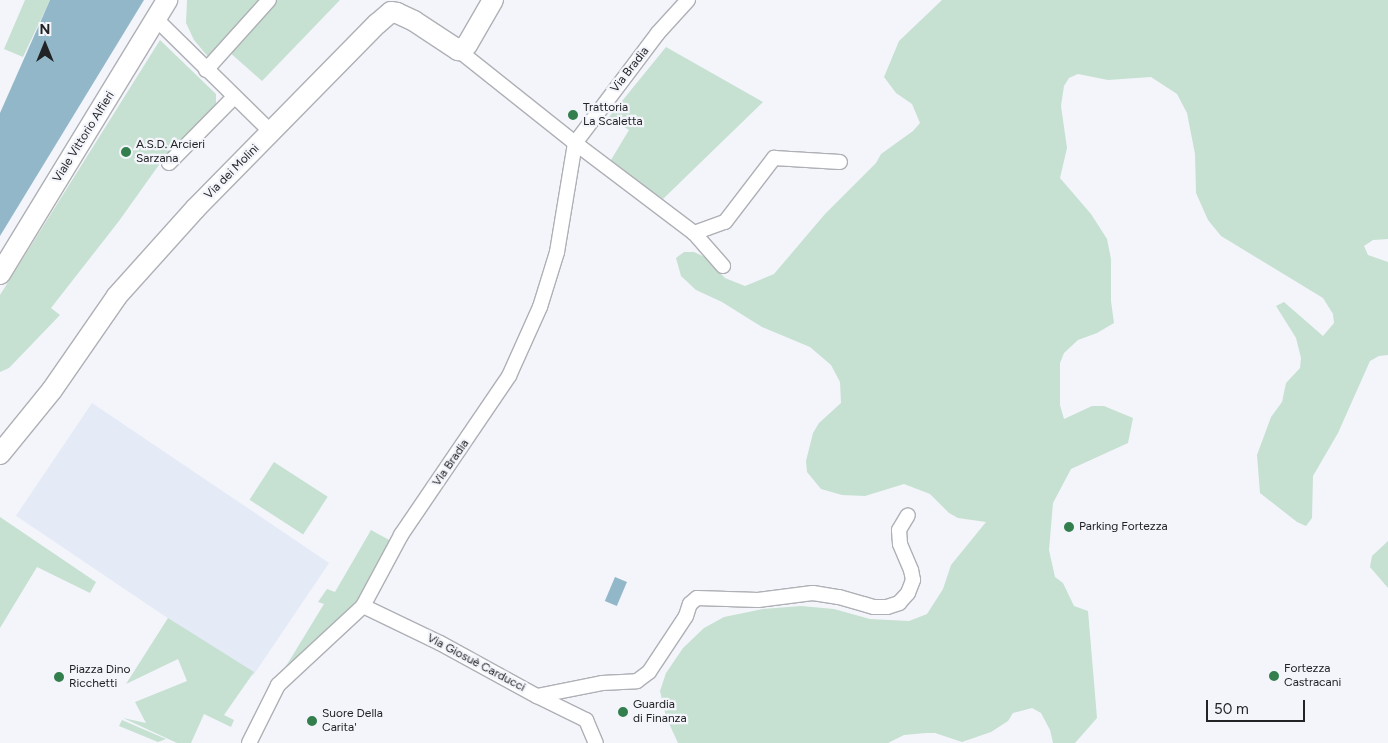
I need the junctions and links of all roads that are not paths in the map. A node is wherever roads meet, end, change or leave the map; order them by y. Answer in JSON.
{"nodes":[{"id":1,"x":167,"y":0,"type":"edge"},
{"id":2,"x":269,"y":0,"type":"edge"},
{"id":3,"x":494,"y":0,"type":"edge"},
{"id":4,"x":688,"y":0,"type":"edge"},
{"id":5,"x":156,"y":19,"type":"junction"},
{"id":6,"x":458,"y":50,"type":"junction"},
{"id":7,"x":206,"y":70,"type":"junction"},
{"id":8,"x":234,"y":97,"type":"junction"},
{"id":9,"x":271,"y":132,"type":"junction"},
{"id":10,"x":575,"y":142,"type":"junction"},
{"id":11,"x":840,"y":162,"type":"dead end"},
{"id":12,"x":169,"y":163,"type":"dead end"},
{"id":13,"x":694,"y":233,"type":"junction"},
{"id":14,"x":723,"y":266,"type":"dead end"},
{"id":15,"x":0,"y":274,"type":"edge"},
{"id":16,"x":0,"y":454,"type":"edge"},
{"id":17,"x":908,"y":515,"type":"dead end"},
{"id":18,"x":363,"y":606,"type":"junction"},
{"id":19,"x":536,"y":696,"type":"junction"},
{"id":20,"x":249,"y":743,"type":"edge"},
{"id":21,"x":596,"y":743,"type":"edge"}],
"edges":[{"from":1,"to":5,"type":"street","name":"Viale Vittorio Alfieri"},
{"from":2,"to":7,"type":"street"},
{"from":3,"to":6,"type":"street"},
{"from":4,"to":10,"type":"street","name":"Via Bradia"},
{"from":5,"to":7,"type":"street"},
{"from":5,"to":15,"type":"street","name":"Viale Vittorio Alfieri"},
{"from":6,"to":9,"type":"street","name":"Via dei Molini"},
{"from":6,"to":10,"type":"street"},
{"from":7,"to":8,"type":"street"},
{"from":8,"to":9,"type":"street"},
{"from":8,"to":12,"type":"street"},
{"from":9,"to":16,"type":"street","name":"Via dei Molini"},
{"from":10,"to":13,"type":"street"},
{"from":10,"to":18,"type":"street","name":"Via Bradia"},
{"from":11,"to":13,"type":"street"},
{"from":13,"to":14,"type":"street"},
{"from":17,"to":19,"type":"street","name":"Via Giosuè Carducci"},
{"from":18,"to":19,"type":"street","name":"Via Giosuè Carducci"},
{"from":18,"to":20,"type":"street","name":"Via Bradia"},
{"from":19,"to":21,"type":"street"}]}
